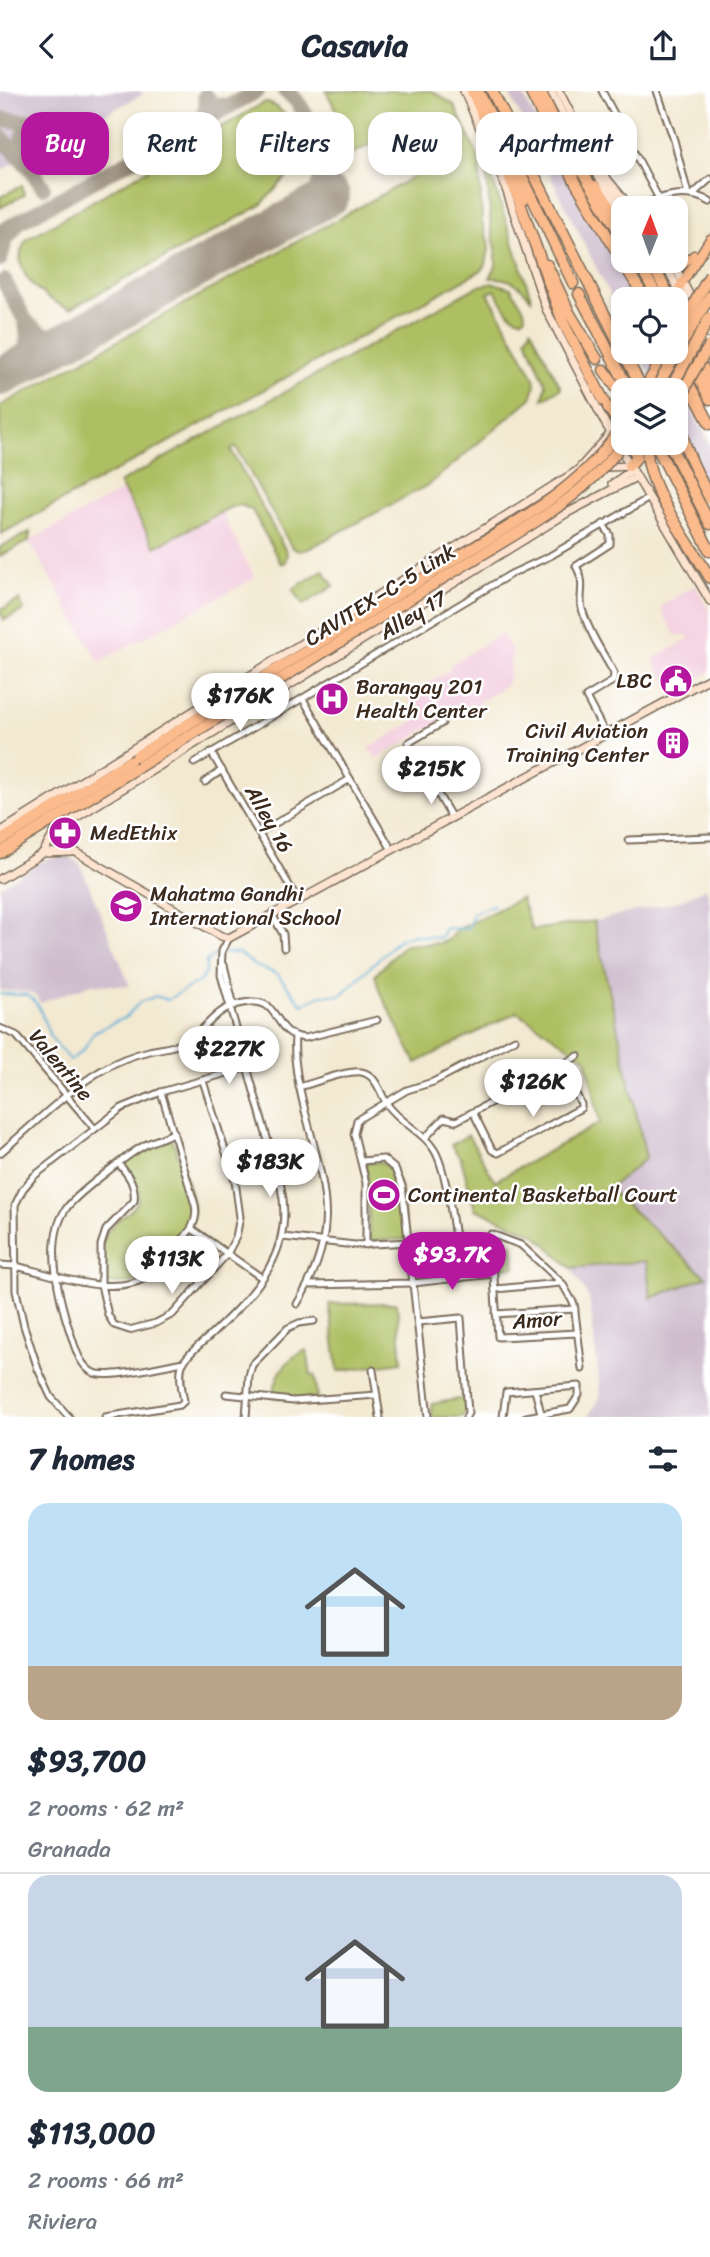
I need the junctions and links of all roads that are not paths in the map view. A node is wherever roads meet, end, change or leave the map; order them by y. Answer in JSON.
{"nodes":[{"id":1,"x":464,"y":91,"type":"edge"},
{"id":2,"x":472,"y":91,"type":"edge"},
{"id":3,"x":478,"y":91,"type":"edge"},
{"id":4,"x":492,"y":91,"type":"edge"},
{"id":5,"x":530,"y":91,"type":"edge"},
{"id":6,"x":540,"y":91,"type":"edge"},
{"id":7,"x":551,"y":91,"type":"edge"},
{"id":8,"x":559,"y":91,"type":"edge"},
{"id":9,"x":603,"y":91,"type":"edge"},
{"id":10,"x":657,"y":91,"type":"edge"},
{"id":11,"x":489,"y":112,"type":"edge"},
{"id":12,"x":551,"y":112,"type":"edge"},
{"id":13,"x":518,"y":175,"type":"edge"},
{"id":14,"x":522,"y":175,"type":"edge"},
{"id":15,"x":583,"y":175,"type":"edge"},
{"id":16,"x":585,"y":175,"type":"edge"},
{"id":17,"x":710,"y":179,"type":"edge"},
{"id":18,"x":690,"y":194,"type":"junction"},
{"id":19,"x":612,"y":196,"type":"edge"},
{"id":20,"x":623,"y":196,"type":"edge"},
{"id":21,"x":657,"y":196,"type":"edge"},
{"id":22,"x":678,"y":196,"type":"edge"},
{"id":23,"x":710,"y":202,"type":"edge"},
{"id":24,"x":611,"y":206,"type":"edge"},
{"id":25,"x":611,"y":220,"type":"edge"},
{"id":26,"x":707,"y":242,"type":"edge"},
{"id":27,"x":688,"y":261,"type":"edge"},
{"id":28,"x":672,"y":273,"type":"edge"},
{"id":29,"x":677,"y":273,"type":"edge"},
{"id":30,"x":710,"y":275,"type":"edge"},
{"id":31,"x":573,"y":283,"type":"dead end"},
{"id":32,"x":681,"y":284,"type":"junction"},
{"id":33,"x":638,"y":287,"type":"edge"},
{"id":34,"x":579,"y":295,"type":"dead end"},
{"id":35,"x":710,"y":296,"type":"edge"},
{"id":36,"x":688,"y":314,"type":"edge"},
{"id":37,"x":710,"y":317,"type":"edge"},
{"id":38,"x":611,"y":327,"type":"edge"},
{"id":39,"x":688,"y":334,"type":"edge"},
{"id":40,"x":710,"y":335,"type":"edge"},
{"id":41,"x":710,"y":347,"type":"edge"},
{"id":42,"x":688,"y":354,"type":"edge"},
{"id":43,"x":597,"y":359,"type":"dead end"},
{"id":44,"x":678,"y":364,"type":"edge"},
{"id":45,"x":604,"y":370,"type":"dead end"},
{"id":46,"x":623,"y":378,"type":"edge"},
{"id":47,"x":662,"y":378,"type":"edge"},
{"id":48,"x":677,"y":378,"type":"edge"},
{"id":49,"x":611,"y":380,"type":"edge"},
{"id":50,"x":710,"y":384,"type":"edge"},
{"id":51,"x":710,"y":399,"type":"edge"},
{"id":52,"x":611,"y":411,"type":"edge"},
{"id":53,"x":710,"y":424,"type":"edge"},
{"id":54,"x":611,"y":433,"type":"joint"},
{"id":55,"x":611,"y":443,"type":"edge"},
{"id":56,"x":615,"y":455,"type":"edge"},
{"id":57,"x":624,"y":455,"type":"edge"},
{"id":58,"x":636,"y":455,"type":"edge"},
{"id":59,"x":647,"y":455,"type":"edge"},
{"id":60,"x":661,"y":455,"type":"edge"},
{"id":61,"x":675,"y":455,"type":"edge"},
{"id":62,"x":615,"y":466,"type":"junction"},
{"id":63,"x":577,"y":471,"type":"junction"},
{"id":64,"x":633,"y":471,"type":"junction"},
{"id":65,"x":611,"y":484,"type":"junction"},
{"id":66,"x":649,"y":498,"type":"junction"},
{"id":67,"x":710,"y":499,"type":"edge"},
{"id":68,"x":589,"y":501,"type":"junction"},
{"id":69,"x":603,"y":524,"type":"junction"},
{"id":70,"x":710,"y":524,"type":"edge"},
{"id":71,"x":710,"y":551,"type":"edge"},
{"id":72,"x":464,"y":560,"type":"junction"},
{"id":73,"x":710,"y":578,"type":"edge"},
{"id":74,"x":710,"y":601,"type":"edge"},
{"id":75,"x":710,"y":678,"type":"edge"},
{"id":76,"x":303,"y":699,"type":"junction"},
{"id":77,"x":442,"y":723,"type":"dead end"},
{"id":78,"x":606,"y":735,"type":"junction"},
{"id":79,"x":211,"y":752,"type":"junction"},
{"id":80,"x":194,"y":763,"type":"dead end"},
{"id":81,"x":222,"y":770,"type":"junction"},
{"id":82,"x":350,"y":779,"type":"junction"},
{"id":83,"x":205,"y":782,"type":"dead end"},
{"id":84,"x":453,"y":818,"type":"junction"},
{"id":85,"x":57,"y":830,"type":"junction"},
{"id":86,"x":0,"y":832,"type":"edge"},
{"id":87,"x":259,"y":833,"type":"junction"},
{"id":88,"x":710,"y":837,"type":"edge"},
{"id":89,"x":628,"y":839,"type":"dead end"},
{"id":90,"x":0,"y":841,"type":"edge"},
{"id":91,"x":392,"y":850,"type":"junction"},
{"id":92,"x":76,"y":852,"type":"junction"},
{"id":93,"x":0,"y":853,"type":"edge"},
{"id":94,"x":43,"y":853,"type":"junction"},
{"id":95,"x":0,"y":879,"type":"edge"},
{"id":96,"x":299,"y":902,"type":"junction"},
{"id":97,"x":274,"y":916,"type":"junction"},
{"id":98,"x":229,"y":938,"type":"junction"},
{"id":99,"x":284,"y":948,"type":"dead end"},
{"id":100,"x":232,"y":1009,"type":"junction"},
{"id":101,"x":377,"y":1020,"type":"dead end"},
{"id":102,"x":0,"y":1029,"type":"edge"},
{"id":103,"x":295,"y":1037,"type":"junction"},
{"id":104,"x":515,"y":1039,"type":"dead end"},
{"id":105,"x":578,"y":1056,"type":"dead end"},
{"id":106,"x":562,"y":1066,"type":"junction"},
{"id":107,"x":248,"y":1067,"type":"junction"},
{"id":108,"x":203,"y":1081,"type":"junction"},
{"id":109,"x":299,"y":1087,"type":"junction"},
{"id":110,"x":161,"y":1092,"type":"junction"},
{"id":111,"x":68,"y":1096,"type":"junction"},
{"id":112,"x":386,"y":1103,"type":"junction"},
{"id":113,"x":473,"y":1112,"type":"junction"},
{"id":114,"x":94,"y":1128,"type":"junction"},
{"id":115,"x":174,"y":1132,"type":"junction"},
{"id":116,"x":425,"y":1138,"type":"junction"},
{"id":117,"x":0,"y":1153,"type":"edge"},
{"id":118,"x":362,"y":1161,"type":"junction"},
{"id":119,"x":119,"y":1164,"type":"junction"},
{"id":120,"x":192,"y":1229,"type":"junction"},
{"id":121,"x":283,"y":1237,"type":"junction"},
{"id":122,"x":410,"y":1242,"type":"junction"},
{"id":123,"x":324,"y":1243,"type":"junction"},
{"id":124,"x":366,"y":1245,"type":"junction"},
{"id":125,"x":227,"y":1254,"type":"junction"},
{"id":126,"x":0,"y":1265,"type":"edge"},
{"id":127,"x":15,"y":1266,"type":"junction"},
{"id":128,"x":493,"y":1274,"type":"junction"},
{"id":129,"x":56,"y":1277,"type":"junction"},
{"id":130,"x":262,"y":1278,"type":"junction"},
{"id":131,"x":461,"y":1278,"type":"junction"},
{"id":132,"x":413,"y":1283,"type":"junction"},
{"id":133,"x":562,"y":1283,"type":"junction"},
{"id":134,"x":101,"y":1285,"type":"junction"},
{"id":135,"x":309,"y":1285,"type":"junction"},
{"id":136,"x":495,"y":1289,"type":"junction"},
{"id":137,"x":298,"y":1304,"type":"dead end"},
{"id":138,"x":575,"y":1309,"type":"junction"},
{"id":139,"x":496,"y":1314,"type":"junction"},
{"id":140,"x":314,"y":1321,"type":"dead end"},
{"id":141,"x":418,"y":1322,"type":"junction"},
{"id":142,"x":577,"y":1333,"type":"junction"},
{"id":143,"x":184,"y":1362,"type":"junction"},
{"id":144,"x":582,"y":1369,"type":"dead end"},
{"id":145,"x":373,"y":1370,"type":"dead end"},
{"id":146,"x":535,"y":1390,"type":"junction"},
{"id":147,"x":226,"y":1394,"type":"dead end"},
{"id":148,"x":377,"y":1395,"type":"junction"},
{"id":149,"x":247,"y":1396,"type":"junction"},
{"id":150,"x":542,"y":1416,"type":"edge"},
{"id":151,"x":69,"y":1417,"type":"edge"},
{"id":152,"x":105,"y":1417,"type":"edge"},
{"id":153,"x":246,"y":1417,"type":"edge"},
{"id":154,"x":380,"y":1417,"type":"edge"},
{"id":155,"x":428,"y":1417,"type":"edge"},
{"id":156,"x":466,"y":1417,"type":"edge"},
{"id":157,"x":503,"y":1417,"type":"edge"},
{"id":158,"x":526,"y":1417,"type":"edge"}],
"edges":[{"from":1,"to":54,"type":"main road"},
{"from":2,"to":52,"type":"highway"},
{"from":3,"to":11,"type":"highway"},
{"from":4,"to":38,"type":"highway"},
{"from":5,"to":33,"type":"highway"},
{"from":6,"to":12,"type":"highway"},
{"from":7,"to":19,"type":"main road"},
{"from":8,"to":20,"type":"main road"},
{"from":9,"to":21,"type":"street"},
{"from":10,"to":18,"type":"street"},
{"from":13,"to":43,"type":"highway"},
{"from":14,"to":31,"type":"highway"},
{"from":15,"to":25,"type":"highway"},
{"from":16,"to":24,"type":"highway"},
{"from":17,"to":18,"type":"street"},
{"from":18,"to":22,"type":"street"},
{"from":18,"to":23,"type":"street"},
{"from":26,"to":27,"type":"main road"},
{"from":26,"to":32,"type":"main road"},
{"from":28,"to":32,"type":"main road"},
{"from":29,"to":32,"type":"main road"},
{"from":30,"to":36,"type":"highway","bridge":true},
{"from":32,"to":40,"type":"main road"},
{"from":32,"to":41,"type":"main road"},
{"from":34,"to":46,"type":"highway"},
{"from":35,"to":47,"type":"highway","bridge":true},
{"from":37,"to":48,"type":"highway","bridge":true},
{"from":39,"to":50,"type":"highway"},
{"from":41,"to":67,"type":"highway","bridge":true},
{"from":42,"to":51,"type":"highway"},
{"from":44,"to":53,"type":"highway"},
{"from":45,"to":49,"type":"highway"},
{"from":54,"to":63,"type":"main road"},
{"from":55,"to":72,"type":"highway","name":"CAVITEX–C-5 Link","bridge":true},
{"from":56,"to":72,"type":"highway","name":"CAVITEX–C-5 Link","bridge":true},
{"from":57,"to":64,"type":"main road"},
{"from":58,"to":64,"type":"highway"},
{"from":59,"to":73,"type":"highway"},
{"from":60,"to":71,"type":"highway"},
{"from":61,"to":70,"type":"highway"},
{"from":62,"to":63,"type":"main road"},
{"from":62,"to":64,"type":"main road"},
{"from":62,"to":65,"type":"main road"},
{"from":63,"to":86,"type":"main road"},
{"from":64,"to":65,"type":"main road"},
{"from":64,"to":66,"type":"main road"},
{"from":64,"to":68,"type":"main road"},
{"from":65,"to":68,"type":"main road"},
{"from":66,"to":69,"type":"street","name":"Alley 17"},
{"from":66,"to":74,"type":"main road"},
{"from":68,"to":85,"type":"main road"},
{"from":69,"to":76,"type":"street","name":"Alley 17"},
{"from":69,"to":78,"type":"street"},
{"from":72,"to":90,"type":"highway","name":"CAVITEX–C-5 Link"},
{"from":72,"to":93,"type":"highway","name":"CAVITEX–C-5 Link"},
{"from":75,"to":78,"type":"main road"},
{"from":76,"to":79,"type":"street","name":"Alley 17"},
{"from":76,"to":82,"type":"street"},
{"from":77,"to":84,"type":"street"},
{"from":78,"to":84,"type":"main road"},
{"from":79,"to":80,"type":"street","name":"Alley 17"},
{"from":79,"to":81,"type":"street","name":"Alley 16"},
{"from":81,"to":83,"type":"street"},
{"from":81,"to":87,"type":"street","name":"Alley 16"},
{"from":82,"to":87,"type":"street"},
{"from":82,"to":91,"type":"street"},
{"from":84,"to":91,"type":"main road"},
{"from":85,"to":92,"type":"main road"},
{"from":85,"to":94,"type":"main road"},
{"from":87,"to":96,"type":"street","name":"Alley 16"},
{"from":88,"to":89,"type":"street"},
{"from":91,"to":96,"type":"main road"},
{"from":92,"to":94,"type":"main road"},
{"from":92,"to":98,"type":"main road"},
{"from":94,"to":95,"type":"main road"},
{"from":96,"to":97,"type":"main road"},
{"from":97,"to":98,"type":"main road"},
{"from":97,"to":99,"type":"street"},
{"from":98,"to":100,"type":"street"},
{"from":100,"to":103,"type":"street"},
{"from":100,"to":107,"type":"street"},
{"from":100,"to":111,"type":"street"},
{"from":101,"to":103,"type":"street"},
{"from":102,"to":111,"type":"street","name":"Valentine"},
{"from":103,"to":109,"type":"street"},
{"from":104,"to":112,"type":"street"},
{"from":105,"to":106,"type":"street"},
{"from":106,"to":113,"type":"street"},
{"from":106,"to":113,"type":"street"},
{"from":107,"to":108,"type":"street"},
{"from":107,"to":121,"type":"street"},
{"from":108,"to":110,"type":"street"},
{"from":108,"to":125,"type":"street"},
{"from":109,"to":112,"type":"street"},
{"from":109,"to":123,"type":"street"},
{"from":110,"to":114,"type":"street"},
{"from":110,"to":115,"type":"street"},
{"from":111,"to":114,"type":"street","name":"Valentine"},
{"from":111,"to":117,"type":"street"},
{"from":112,"to":116,"type":"street"},
{"from":112,"to":118,"type":"street"},
{"from":113,"to":116,"type":"street"},
{"from":114,"to":127,"type":"street"},
{"from":115,"to":119,"type":"street"},
{"from":115,"to":120,"type":"street"},
{"from":116,"to":131,"type":"street"},
{"from":118,"to":122,"type":"street"},
{"from":118,"to":124,"type":"street"},
{"from":119,"to":129,"type":"street"},
{"from":119,"to":134,"type":"street"},
{"from":120,"to":125,"type":"street"},
{"from":120,"to":134,"type":"street"},
{"from":121,"to":123,"type":"street"},
{"from":121,"to":130,"type":"street"},
{"from":122,"to":124,"type":"street"},
{"from":122,"to":132,"type":"street"},
{"from":123,"to":124,"type":"street"},
{"from":123,"to":135,"type":"street"},
{"from":125,"to":130,"type":"street"},
{"from":125,"to":134,"type":"street"},
{"from":126,"to":127,"type":"street"},
{"from":127,"to":129,"type":"street"},
{"from":127,"to":151,"type":"street"},
{"from":128,"to":131,"type":"street"},
{"from":128,"to":133,"type":"street"},
{"from":128,"to":136,"type":"street"},
{"from":129,"to":134,"type":"street"},
{"from":129,"to":143,"type":"street"},
{"from":130,"to":143,"type":"street"},
{"from":131,"to":132,"type":"street"},
{"from":132,"to":135,"type":"street"},
{"from":132,"to":141,"type":"street"},
{"from":133,"to":136,"type":"street"},
{"from":133,"to":138,"type":"street"},
{"from":135,"to":137,"type":"street"},
{"from":136,"to":139,"type":"street"},
{"from":138,"to":139,"type":"street"},
{"from":138,"to":142,"type":"street"},
{"from":139,"to":142,"type":"street","name":"Amor"},
{"from":140,"to":149,"type":"street"},
{"from":141,"to":155,"type":"street"},
{"from":141,"to":156,"type":"street"},
{"from":142,"to":144,"type":"street"},
{"from":143,"to":152,"type":"street"},
{"from":145,"to":148,"type":"street"},
{"from":146,"to":150,"type":"street"},
{"from":146,"to":150,"type":"street"},
{"from":146,"to":157,"type":"street"},
{"from":147,"to":149,"type":"street"},
{"from":148,"to":149,"type":"street"},
{"from":148,"to":154,"type":"street"},
{"from":149,"to":153,"type":"street"},
{"from":150,"to":158,"type":"street"}]}
